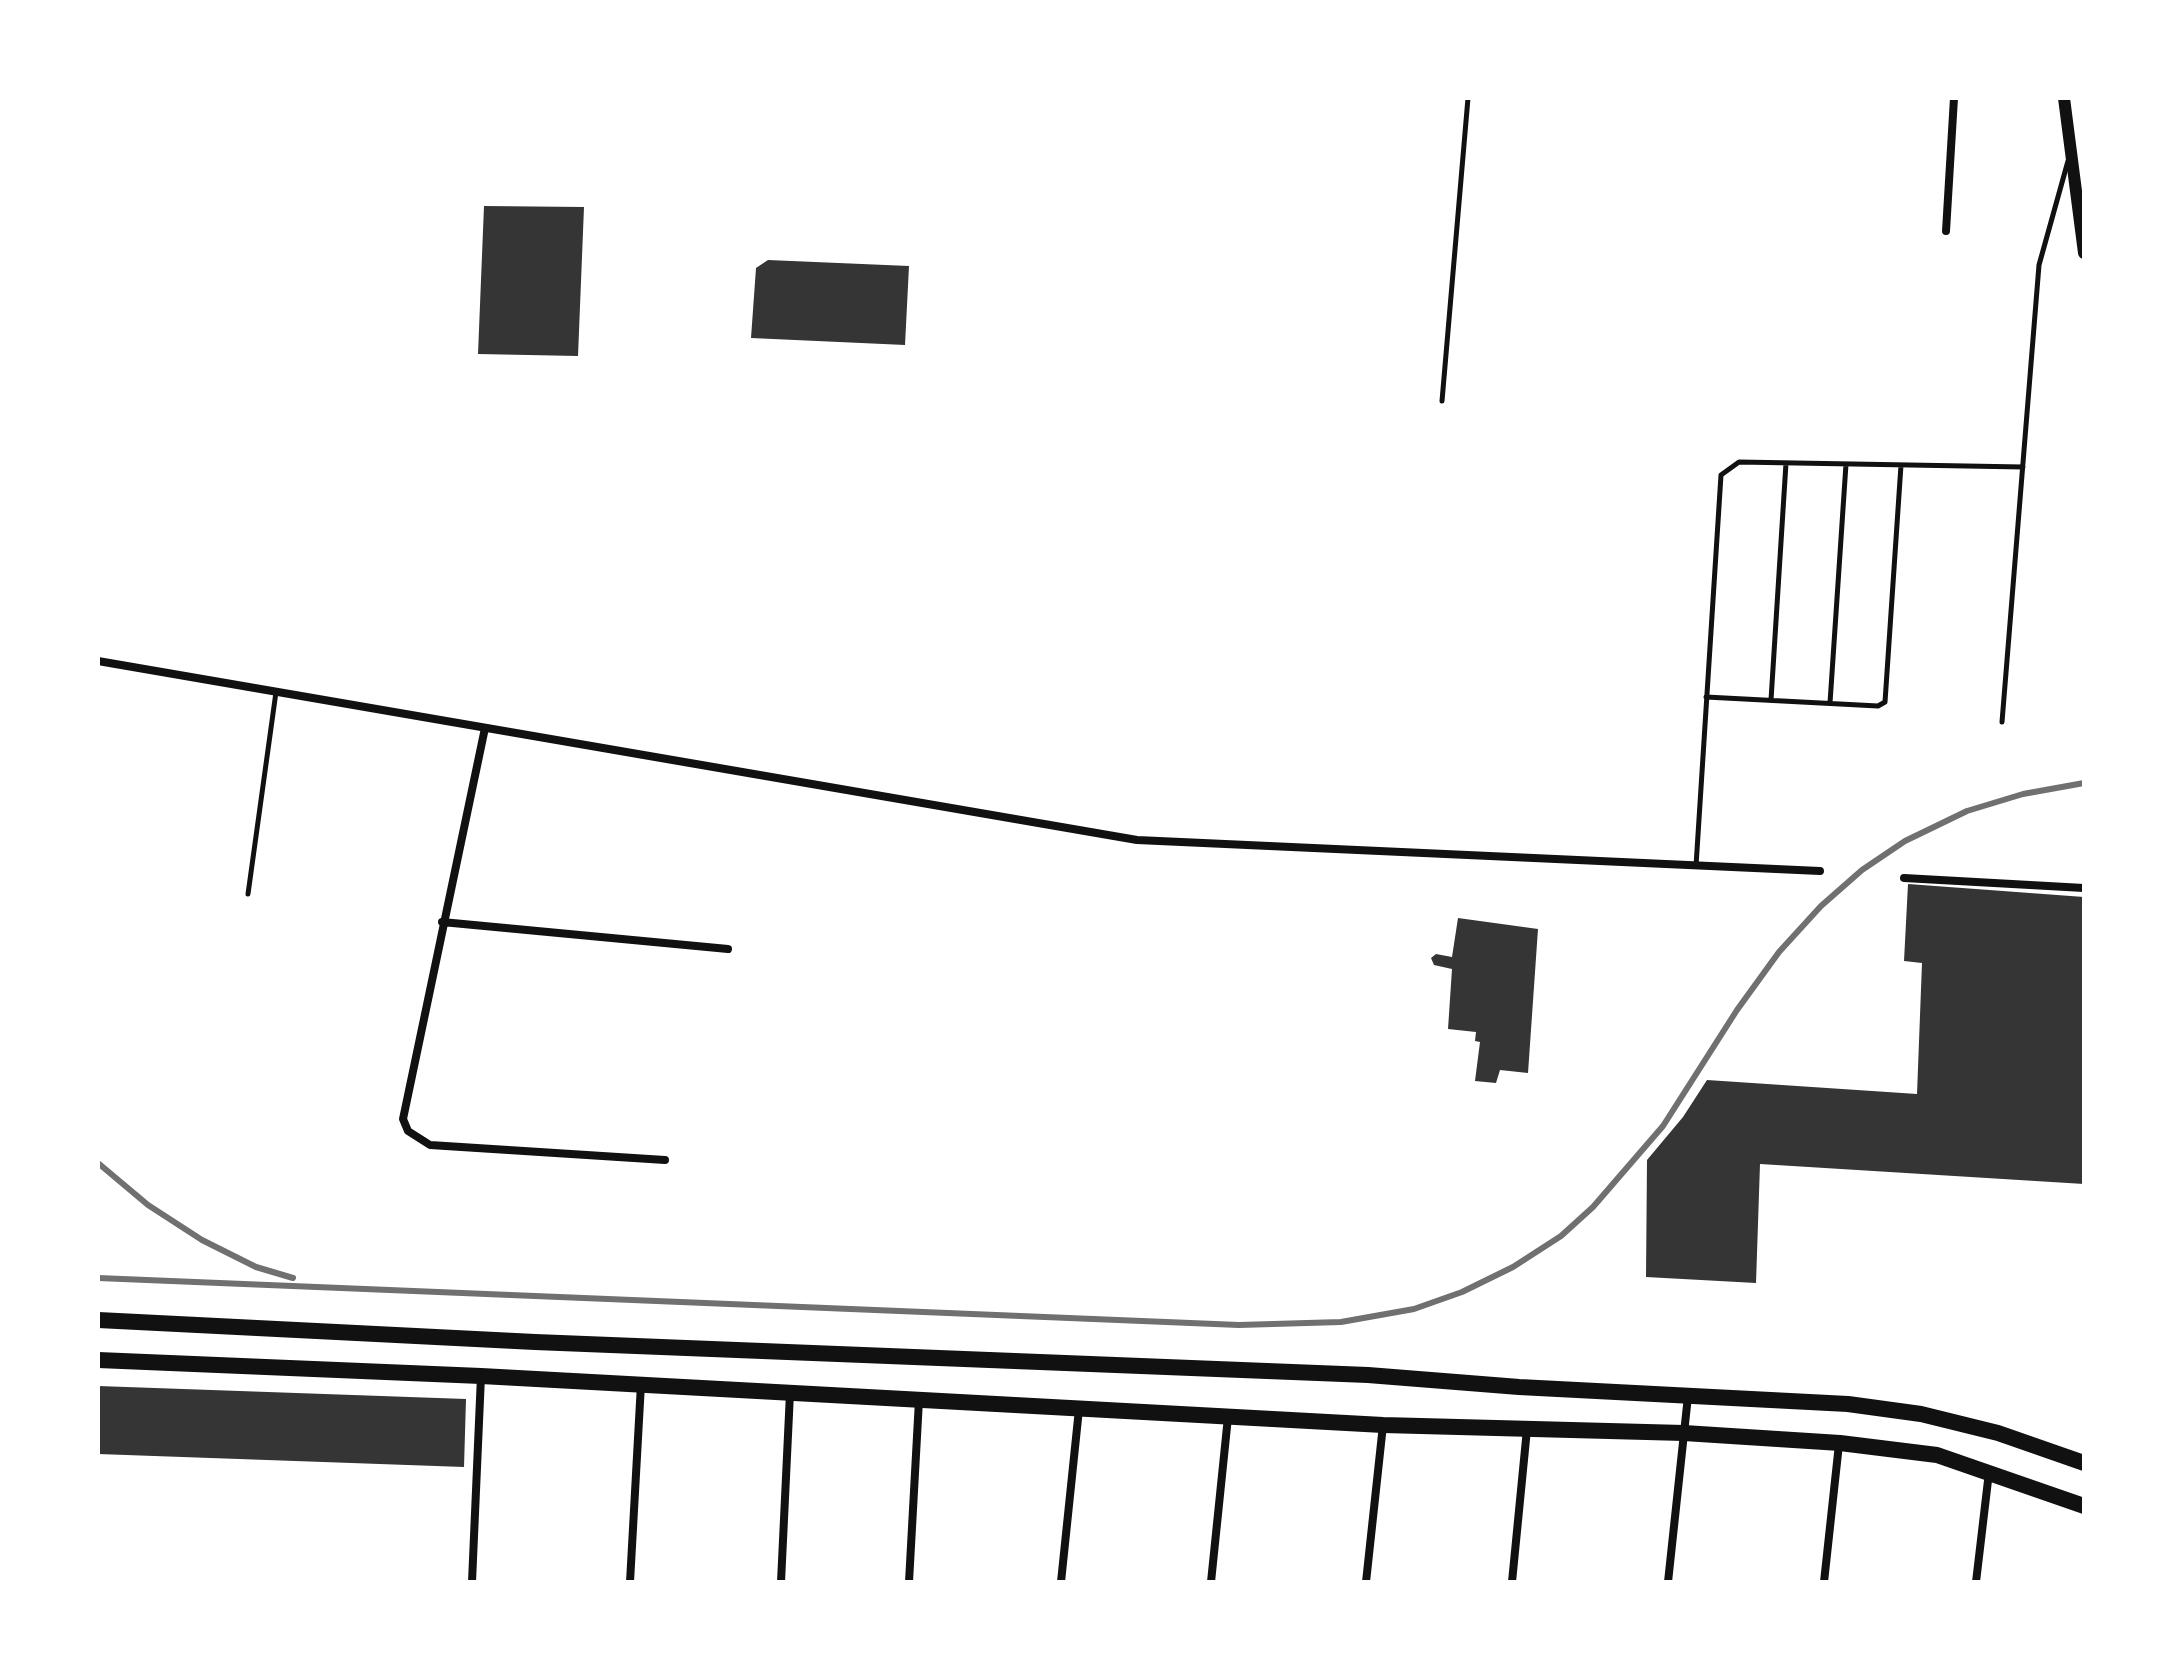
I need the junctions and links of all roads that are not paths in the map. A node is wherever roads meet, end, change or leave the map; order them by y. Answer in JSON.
{"nodes":[{"id":1,"x":1468,"y":98,"type":"edge"},
{"id":2,"x":1954,"y":98,"type":"edge"},
{"id":3,"x":2064,"y":98,"type":"edge"},
{"id":4,"x":2069,"y":156,"type":"junction"},
{"id":5,"x":1946,"y":231,"type":"dead end"},
{"id":6,"x":2084,"y":253,"type":"edge"},
{"id":7,"x":1442,"y":401,"type":"dead end"},
{"id":8,"x":1786,"y":463,"type":"junction"},
{"id":9,"x":1846,"y":464,"type":"junction"},
{"id":10,"x":1901,"y":465,"type":"junction"},
{"id":11,"x":2023,"y":467,"type":"junction"},
{"id":12,"x":98,"y":661,"type":"edge"},
{"id":13,"x":276,"y":692,"type":"junction"},
{"id":14,"x":1706,"y":697,"type":"junction"},
{"id":15,"x":1771,"y":700,"type":"junction"},
{"id":16,"x":1830,"y":703,"type":"junction"},
{"id":17,"x":2002,"y":722,"type":"dead end"},
{"id":18,"x":485,"y":728,"type":"junction"},
{"id":19,"x":1696,"y":866,"type":"junction"},
{"id":20,"x":1820,"y":871,"type":"dead end"},
{"id":21,"x":1904,"y":878,"type":"dead end"},
{"id":22,"x":2084,"y":888,"type":"edge"},
{"id":23,"x":248,"y":894,"type":"dead end"},
{"id":24,"x":442,"y":922,"type":"junction"},
{"id":25,"x":728,"y":949,"type":"dead end"},
{"id":26,"x":665,"y":1160,"type":"dead end"},
{"id":27,"x":98,"y":1320,"type":"edge"},
{"id":28,"x":98,"y":1360,"type":"edge"},
{"id":29,"x":481,"y":1376,"type":"junction"},
{"id":30,"x":641,"y":1384,"type":"junction"},
{"id":31,"x":790,"y":1393,"type":"junction"},
{"id":32,"x":1688,"y":1396,"type":"junction"},
{"id":33,"x":919,"y":1400,"type":"junction"},
{"id":34,"x":1079,"y":1409,"type":"junction"},
{"id":35,"x":1228,"y":1417,"type":"junction"},
{"id":36,"x":1383,"y":1425,"type":"junction"},
{"id":37,"x":1527,"y":1429,"type":"junction"},
{"id":38,"x":1684,"y":1433,"type":"junction"},
{"id":39,"x":1840,"y":1443,"type":"junction"},
{"id":40,"x":2084,"y":1463,"type":"edge"},
{"id":41,"x":1989,"y":1472,"type":"junction"},
{"id":42,"x":2084,"y":1506,"type":"edge"},
{"id":43,"x":472,"y":1582,"type":"edge"},
{"id":44,"x":630,"y":1582,"type":"edge"},
{"id":45,"x":781,"y":1582,"type":"edge"},
{"id":46,"x":909,"y":1582,"type":"edge"},
{"id":47,"x":1061,"y":1582,"type":"edge"},
{"id":48,"x":1211,"y":1582,"type":"edge"},
{"id":49,"x":1366,"y":1582,"type":"edge"},
{"id":50,"x":1512,"y":1582,"type":"edge"},
{"id":51,"x":1668,"y":1582,"type":"edge"},
{"id":52,"x":1824,"y":1582,"type":"edge"},
{"id":53,"x":1976,"y":1582,"type":"edge"}],
"edges":[{"from":1,"to":7,"type":"lane"},
{"from":2,"to":5,"type":"street"},
{"from":3,"to":4,"type":"street"},
{"from":4,"to":6,"type":"street"},
{"from":4,"to":11,"type":"lane"},
{"from":8,"to":9,"type":"lane"},
{"from":8,"to":14,"type":"lane"},
{"from":8,"to":15,"type":"lane"},
{"from":9,"to":10,"type":"lane"},
{"from":9,"to":16,"type":"lane"},
{"from":10,"to":11,"type":"lane"},
{"from":10,"to":16,"type":"lane"},
{"from":11,"to":17,"type":"lane"},
{"from":12,"to":13,"type":"street"},
{"from":13,"to":18,"type":"street"},
{"from":13,"to":23,"type":"lane"},
{"from":14,"to":15,"type":"lane"},
{"from":14,"to":19,"type":"lane"},
{"from":15,"to":16,"type":"lane"},
{"from":18,"to":19,"type":"street"},
{"from":18,"to":24,"type":"street"},
{"from":19,"to":20,"type":"street"},
{"from":21,"to":22,"type":"street"},
{"from":24,"to":25,"type":"street"},
{"from":24,"to":26,"type":"street"},
{"from":27,"to":32,"type":"main road"},
{"from":28,"to":29,"type":"main road"},
{"from":29,"to":30,"type":"main road"},
{"from":29,"to":43,"type":"street"},
{"from":30,"to":31,"type":"main road"},
{"from":30,"to":44,"type":"street"},
{"from":31,"to":33,"type":"main road"},
{"from":31,"to":45,"type":"street"},
{"from":32,"to":38,"type":"street"},
{"from":32,"to":40,"type":"main road"},
{"from":33,"to":34,"type":"main road"},
{"from":33,"to":46,"type":"street"},
{"from":34,"to":35,"type":"main road"},
{"from":34,"to":47,"type":"street"},
{"from":35,"to":36,"type":"main road"},
{"from":35,"to":48,"type":"street"},
{"from":36,"to":37,"type":"main road"},
{"from":36,"to":49,"type":"street"},
{"from":37,"to":38,"type":"main road"},
{"from":37,"to":50,"type":"street"},
{"from":38,"to":39,"type":"main road"},
{"from":38,"to":51,"type":"street"},
{"from":39,"to":41,"type":"main road"},
{"from":39,"to":52,"type":"street"},
{"from":41,"to":42,"type":"main road"},
{"from":41,"to":53,"type":"street"}]}
